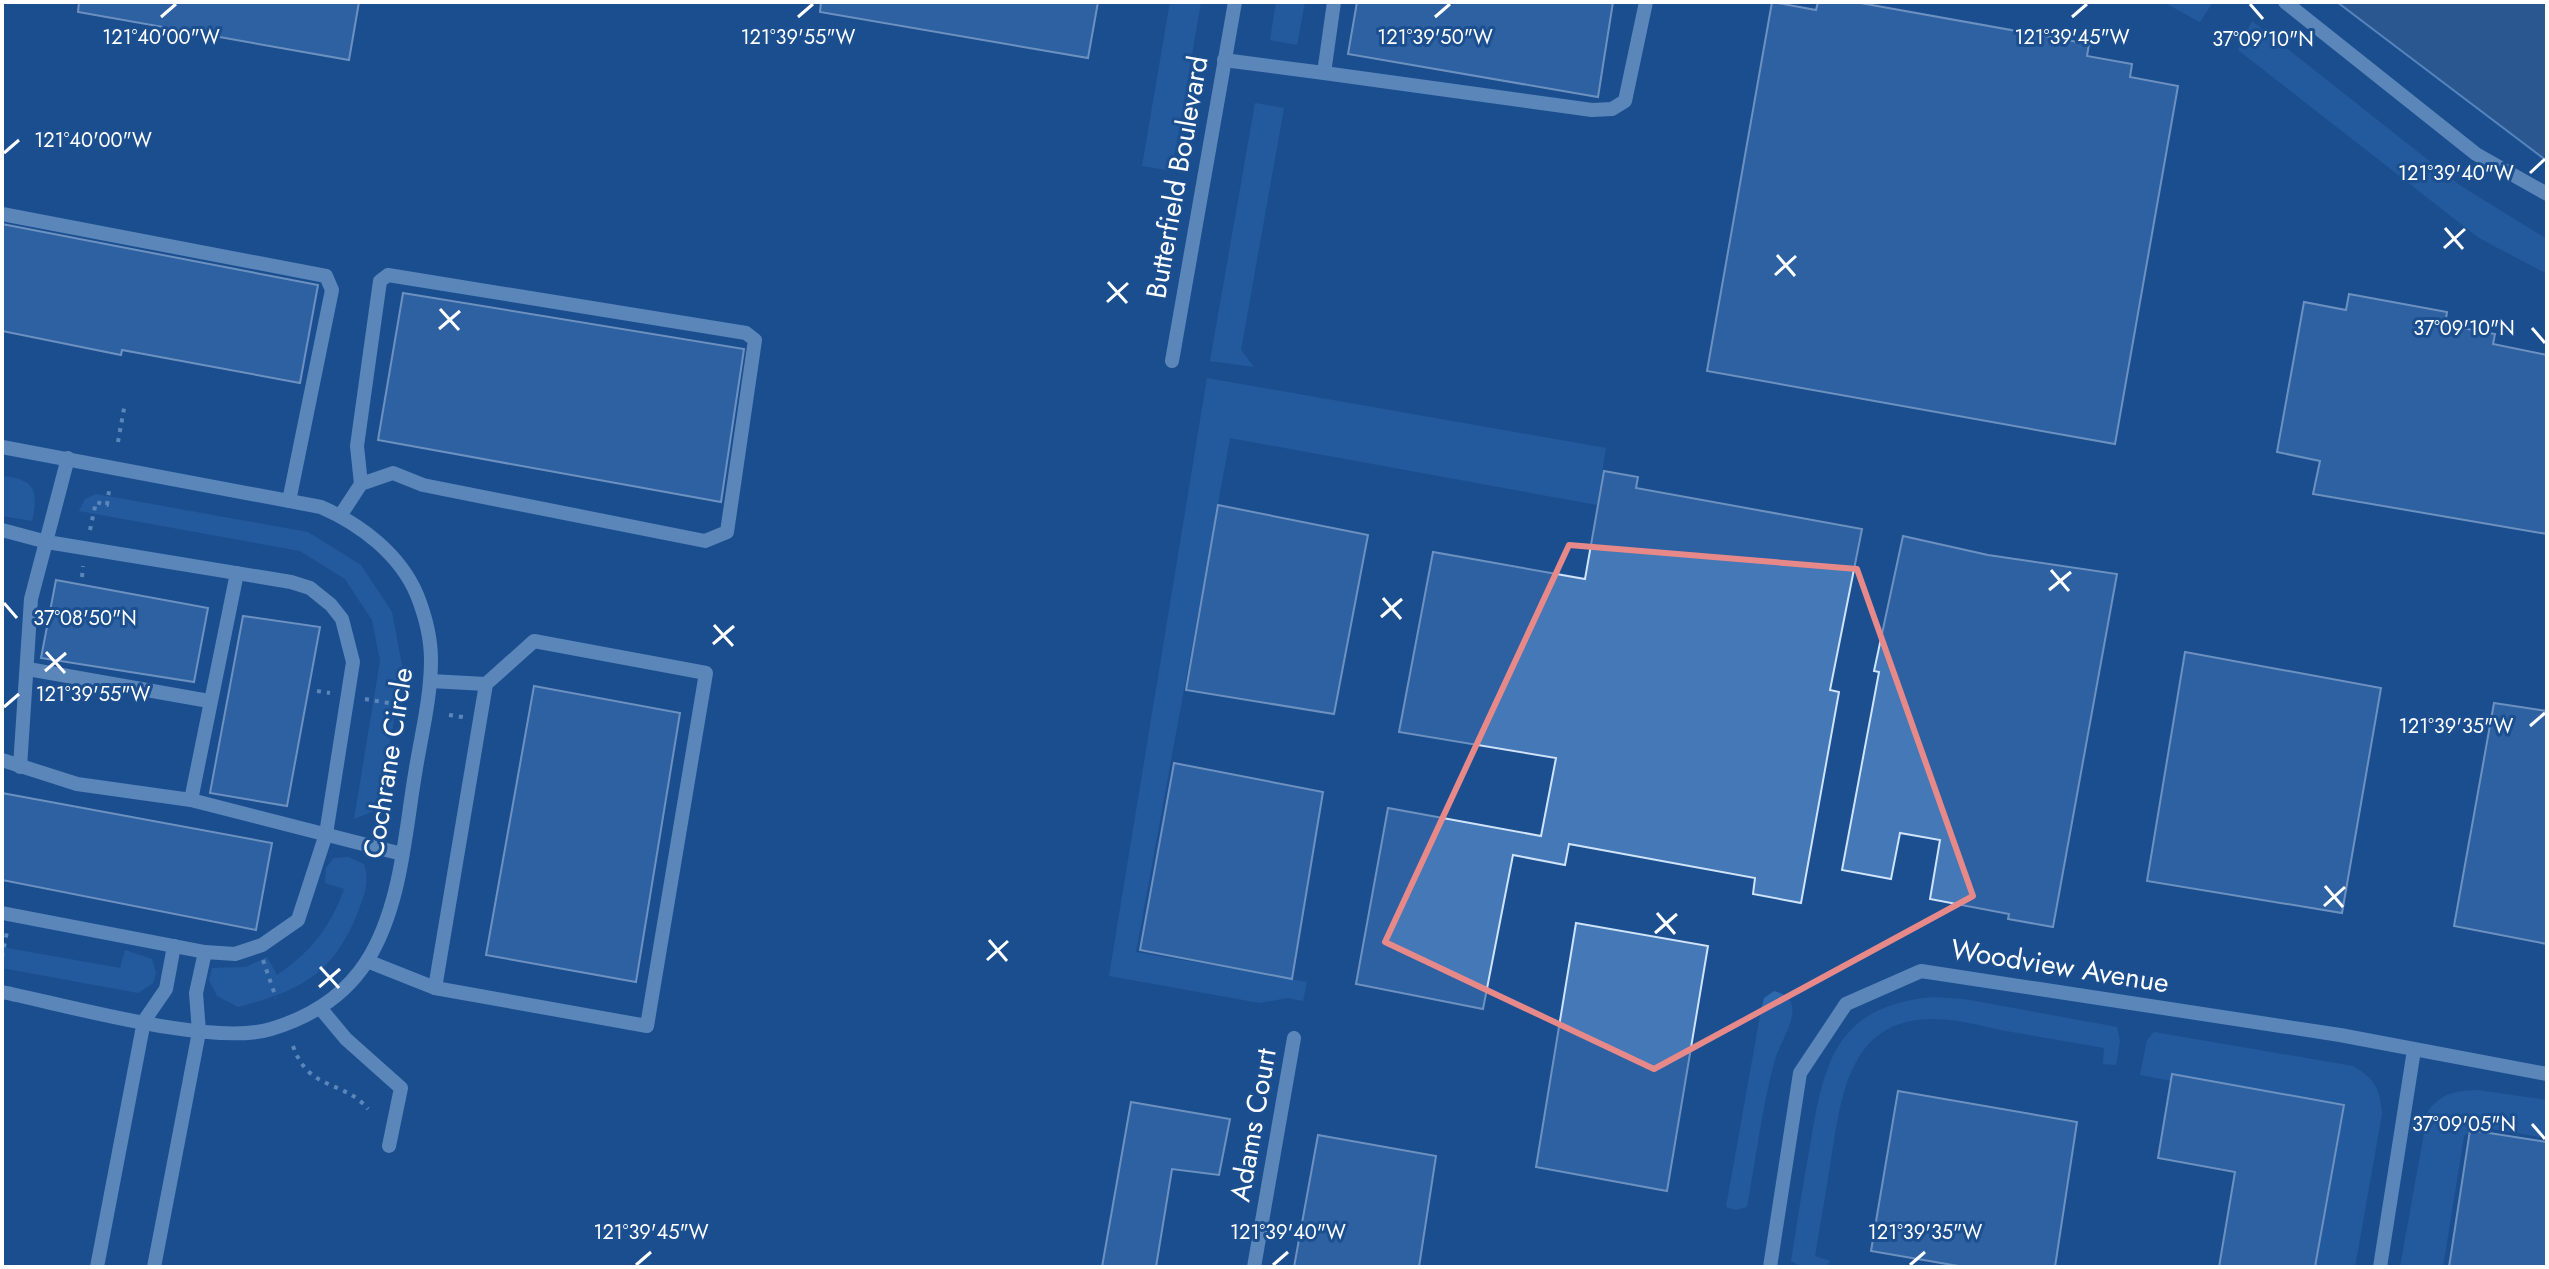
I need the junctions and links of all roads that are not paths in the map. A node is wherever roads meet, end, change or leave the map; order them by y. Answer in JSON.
{"nodes":[{"id":1,"x":1235,"y":2,"type":"edge"},
{"id":2,"x":1334,"y":2,"type":"edge"},
{"id":3,"x":1646,"y":2,"type":"edge"},
{"id":4,"x":2285,"y":2,"type":"edge"},
{"id":5,"x":1224,"y":60,"type":"junction"},
{"id":6,"x":1324,"y":73,"type":"junction"},
{"id":7,"x":2547,"y":194,"type":"edge"},
{"id":8,"x":2,"y":214,"type":"edge"},
{"id":9,"x":1172,"y":361,"type":"dead end"},
{"id":10,"x":2,"y":447,"type":"edge"},
{"id":11,"x":68,"y":458,"type":"junction"},
{"id":12,"x":361,"y":484,"type":"junction"},
{"id":13,"x":289,"y":501,"type":"junction"},
{"id":14,"x":340,"y":516,"type":"junction"},
{"id":15,"x":2,"y":530,"type":"edge"},
{"id":16,"x":47,"y":542,"type":"junction"},
{"id":17,"x":237,"y":573,"type":"junction"},
{"id":18,"x":28,"y":669,"type":"junction"},
{"id":19,"x":430,"y":681,"type":"junction"},
{"id":20,"x":486,"y":684,"type":"junction"},
{"id":21,"x":209,"y":701,"type":"junction"},
{"id":22,"x":2,"y":760,"type":"edge"},
{"id":23,"x":20,"y":767,"type":"junction"},
{"id":24,"x":191,"y":800,"type":"junction"},
{"id":25,"x":326,"y":834,"type":"junction"},
{"id":26,"x":402,"y":854,"type":"junction"},
{"id":27,"x":2,"y":913,"type":"edge"},
{"id":28,"x":174,"y":946,"type":"junction"},
{"id":29,"x":205,"y":952,"type":"junction"},
{"id":30,"x":367,"y":961,"type":"junction"},
{"id":31,"x":435,"y":988,"type":"junction"},
{"id":32,"x":2,"y":992,"type":"edge"},
{"id":33,"x":321,"y":1009,"type":"junction"},
{"id":34,"x":144,"y":1021,"type":"junction"},
{"id":35,"x":199,"y":1032,"type":"junction"},
{"id":36,"x":1294,"y":1038,"type":"dead end"},
{"id":37,"x":2414,"y":1050,"type":"junction"},
{"id":38,"x":2547,"y":1074,"type":"edge"},
{"id":39,"x":389,"y":1146,"type":"dead end"},
{"id":40,"x":97,"y":1267,"type":"edge"},
{"id":41,"x":154,"y":1267,"type":"edge"},
{"id":42,"x":1254,"y":1267,"type":"edge"},
{"id":43,"x":1770,"y":1267,"type":"edge"},
{"id":44,"x":2380,"y":1267,"type":"edge"}],
"edges":[{"from":1,"to":5,"type":"street","name":"Butterfield Boulevard"},
{"from":2,"to":6,"type":"street"},
{"from":3,"to":6,"type":"street"},
{"from":4,"to":7,"type":"street"},
{"from":5,"to":6,"type":"street"},
{"from":5,"to":9,"type":"street","name":"Butterfield Boulevard"},
{"from":8,"to":13,"type":"street"},
{"from":10,"to":11,"type":"street","name":"Cochrane Circle"},
{"from":11,"to":13,"type":"street","name":"Cochrane Circle"},
{"from":11,"to":16,"type":"street"},
{"from":12,"to":12,"type":"street"},
{"from":12,"to":14,"type":"street"},
{"from":13,"to":14,"type":"street","name":"Cochrane Circle"},
{"from":14,"to":19,"type":"street","name":"Cochrane Circle"},
{"from":15,"to":16,"type":"street"},
{"from":16,"to":17,"type":"street"},
{"from":16,"to":18,"type":"street"},
{"from":17,"to":21,"type":"street"},
{"from":17,"to":25,"type":"street"},
{"from":18,"to":21,"type":"street"},
{"from":18,"to":23,"type":"street"},
{"from":19,"to":20,"type":"street"},
{"from":19,"to":26,"type":"street","name":"Cochrane Circle"},
{"from":20,"to":31,"type":"street"},
{"from":20,"to":31,"type":"street"},
{"from":21,"to":24,"type":"street"},
{"from":22,"to":23,"type":"street"},
{"from":23,"to":24,"type":"street"},
{"from":24,"to":25,"type":"street"},
{"from":25,"to":26,"type":"street"},
{"from":25,"to":29,"type":"street"},
{"from":26,"to":30,"type":"street","name":"Cochrane Circle"},
{"from":27,"to":28,"type":"street"},
{"from":28,"to":29,"type":"street"},
{"from":28,"to":34,"type":"street"},
{"from":29,"to":35,"type":"street"},
{"from":30,"to":31,"type":"street"},
{"from":30,"to":33,"type":"street","name":"Cochrane Circle"},
{"from":32,"to":34,"type":"street","name":"Cochrane Circle"},
{"from":33,"to":35,"type":"street","name":"Cochrane Circle"},
{"from":33,"to":39,"type":"street"},
{"from":34,"to":35,"type":"street","name":"Cochrane Circle"},
{"from":34,"to":40,"type":"street"},
{"from":35,"to":41,"type":"street"},
{"from":36,"to":42,"type":"street","name":"Adams Court"},
{"from":37,"to":38,"type":"street","name":"Woodview Avenue"},
{"from":37,"to":43,"type":"street","name":"Woodview Avenue"},
{"from":37,"to":44,"type":"street"}]}
